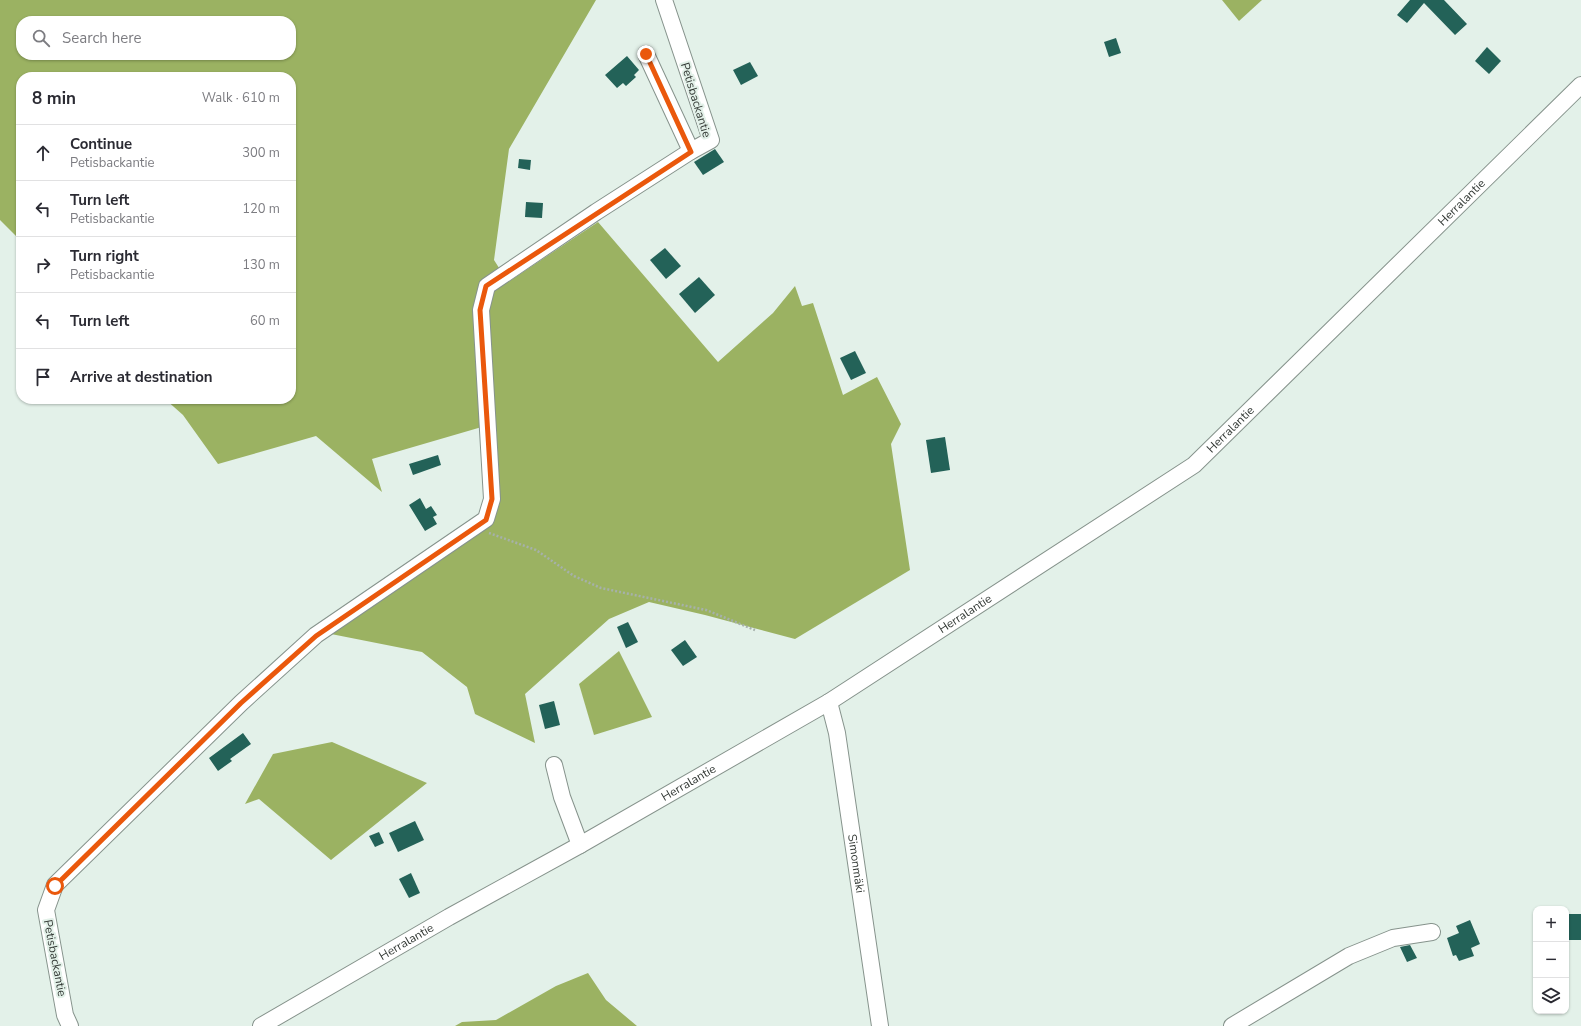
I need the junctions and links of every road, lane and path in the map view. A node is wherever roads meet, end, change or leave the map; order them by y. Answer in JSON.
{"nodes":[{"id":1,"x":664,"y":0,"type":"edge"},
{"id":2,"x":646,"y":54,"type":"dead end"},
{"id":3,"x":1581,"y":85,"type":"edge"},
{"id":4,"x":691,"y":152,"type":"junction"},
{"id":5,"x":475,"y":527,"type":"junction"},
{"id":6,"x":754,"y":630,"type":"dead end"},
{"id":7,"x":829,"y":702,"type":"junction"},
{"id":8,"x":554,"y":765,"type":"dead end"},
{"id":9,"x":580,"y":845,"type":"junction"},
{"id":10,"x":1432,"y":932,"type":"dead end"},
{"id":11,"x":70,"y":1026,"type":"edge"},
{"id":12,"x":261,"y":1026,"type":"edge"},
{"id":13,"x":880,"y":1026,"type":"edge"},
{"id":14,"x":1232,"y":1026,"type":"edge"}],
"edges":[{"from":1,"to":4,"type":"street","name":"Petisbackantie"},
{"from":2,"to":4,"type":"street"},
{"from":3,"to":7,"type":"street","name":"Herralantie"},
{"from":4,"to":5,"type":"street","name":"Petisbackantie"},
{"from":5,"to":6,"type":"path"},
{"from":5,"to":11,"type":"street","name":"Petisbackantie"},
{"from":7,"to":9,"type":"street","name":"Herralantie"},
{"from":7,"to":13,"type":"street","name":"Simonmäki"},
{"from":8,"to":9,"type":"street"},
{"from":9,"to":12,"type":"street","name":"Herralantie"},
{"from":10,"to":14,"type":"street"}]}
